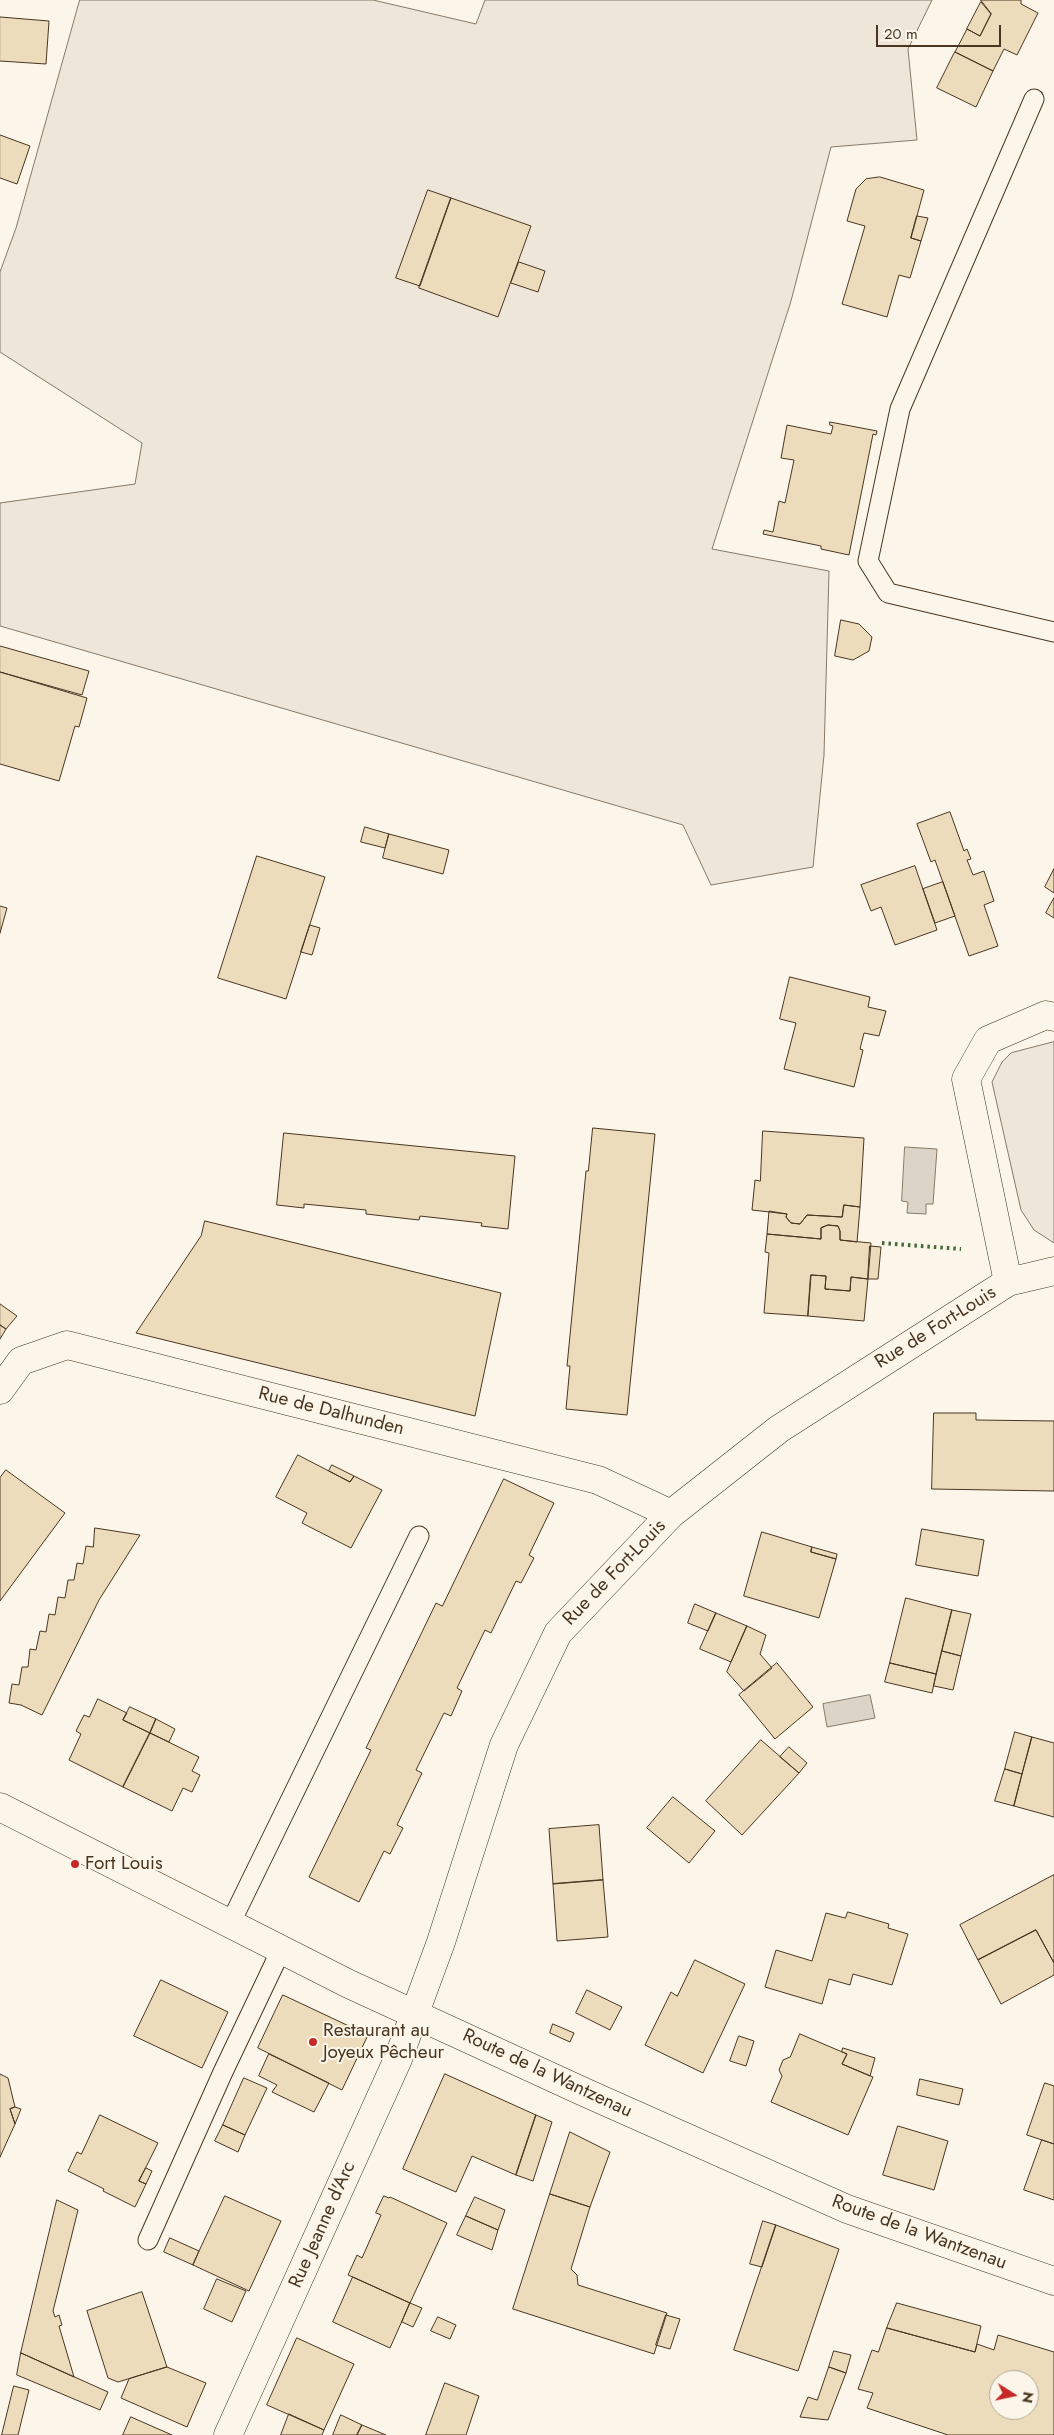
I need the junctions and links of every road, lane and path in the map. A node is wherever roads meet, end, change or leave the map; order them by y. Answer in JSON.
{"nodes":[{"id":1,"x":1034,"y":99,"type":"dead end"},
{"id":2,"x":1054,"y":632,"type":"edge"},
{"id":3,"x":1054,"y":1016,"type":"edge"},
{"id":4,"x":1054,"y":1271,"type":"edge"},
{"id":5,"x":1008,"y":1282,"type":"junction"},
{"id":6,"x":0,"y":1390,"type":"edge"},
{"id":7,"x":671,"y":1514,"type":"junction"},
{"id":8,"x":419,"y":1536,"type":"dead end"},
{"id":9,"x":0,"y":1807,"type":"edge"},
{"id":10,"x":230,"y":1924,"type":"junction"},
{"id":11,"x":281,"y":1950,"type":"junction"},
{"id":12,"x":415,"y":2014,"type":"junction"},
{"id":13,"x":148,"y":2240,"type":"dead end"},
{"id":14,"x":1054,"y":2281,"type":"edge"},
{"id":15,"x":228,"y":2435,"type":"edge"}],
"edges":[{"from":1,"to":2,"type":"lane"},
{"from":3,"to":5,"type":"street","name":"Rue de Fort-Louis"},
{"from":4,"to":5,"type":"street","name":"Rue de Fort-Louis"},
{"from":5,"to":7,"type":"street","name":"Rue de Fort-Louis"},
{"from":6,"to":7,"type":"street","name":"Rue de Dalhunden"},
{"from":7,"to":12,"type":"street","name":"Rue de Fort-Louis"},
{"from":8,"to":10,"type":"lane"},
{"from":9,"to":10,"type":"street","name":"Route de la Wantzenau"},
{"from":10,"to":11,"type":"street","name":"Route de la Wantzenau"},
{"from":11,"to":12,"type":"street","name":"Route de la Wantzenau"},
{"from":11,"to":13,"type":"lane"},
{"from":12,"to":14,"type":"street","name":"Route de la Wantzenau"},
{"from":12,"to":15,"type":"street","name":"Rue Jeanne d'Arc"}]}
